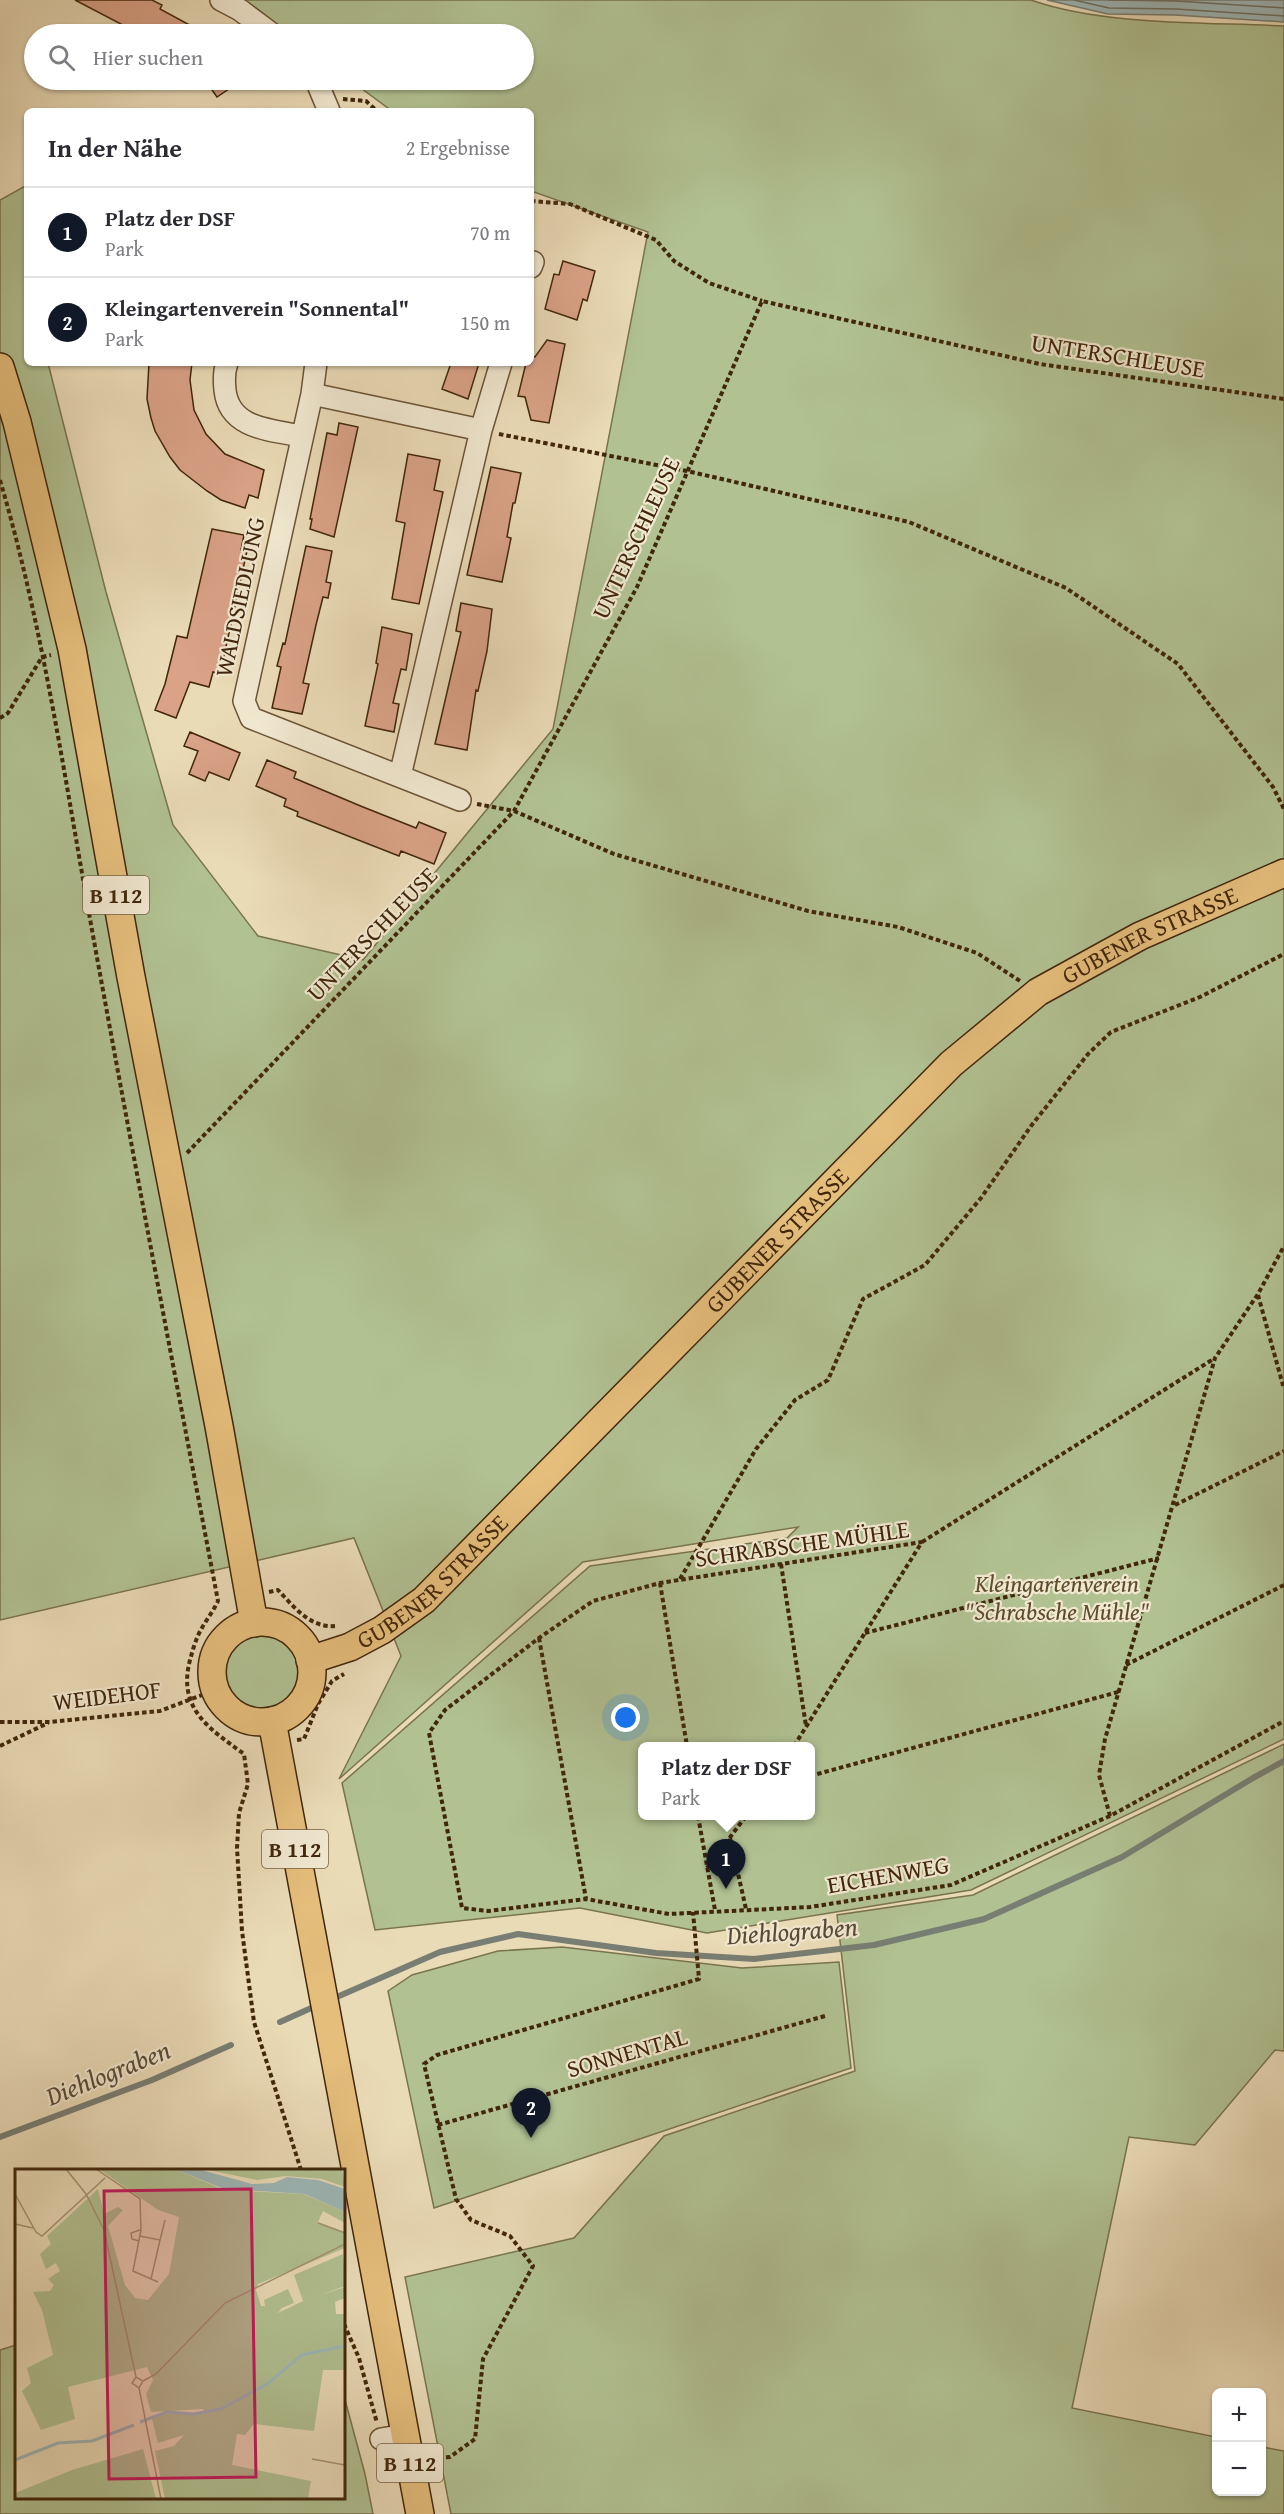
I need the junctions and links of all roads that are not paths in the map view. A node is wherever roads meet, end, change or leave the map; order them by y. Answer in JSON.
{"nodes":[{"id":1,"x":221,"y":0,"type":"edge"},
{"id":2,"x":259,"y":24,"type":"edge"},
{"id":3,"x":226,"y":366,"type":"edge"},
{"id":4,"x":316,"y":366,"type":"edge"},
{"id":5,"x":500,"y":366,"type":"edge"},
{"id":6,"x":0,"y":367,"type":"edge"},
{"id":7,"x":312,"y":394,"type":"junction"},
{"id":8,"x":481,"y":430,"type":"junction"},
{"id":9,"x":302,"y":436,"type":"junction"},
{"id":10,"x":400,"y":776,"type":"junction"},
{"id":11,"x":460,"y":800,"type":"road end"},
{"id":12,"x":1284,"y":873,"type":"edge"},
{"id":13,"x":254,"y":1623,"type":"junction"},
{"id":14,"x":310,"y":1660,"type":"junction"},
{"id":15,"x":272,"y":1721,"type":"junction"},
{"id":16,"x":420,"y":2514,"type":"edge"}],
"edges":[{"from":1,"to":2,"type":"street"},
{"from":3,"to":9,"type":"street"},
{"from":4,"to":7,"type":"street","name":"WALDSIEDLUNG"},
{"from":5,"to":8,"type":"street"},
{"from":6,"to":13,"type":"main road","number":"B 112"},
{"from":7,"to":8,"type":"street"},
{"from":7,"to":9,"type":"street","name":"WALDSIEDLUNG"},
{"from":8,"to":10,"type":"street"},
{"from":9,"to":10,"type":"street","name":"WALDSIEDLUNG"},
{"from":10,"to":11,"type":"street","name":"WALDSIEDLUNG"},
{"from":12,"to":14,"type":"main road","name":"GUBENER STRASSE"},
{"from":13,"to":14,"type":"main road"},
{"from":13,"to":15,"type":"main road"},
{"from":14,"to":15,"type":"main road"},
{"from":15,"to":16,"type":"main road","number":"B 112"}]}
